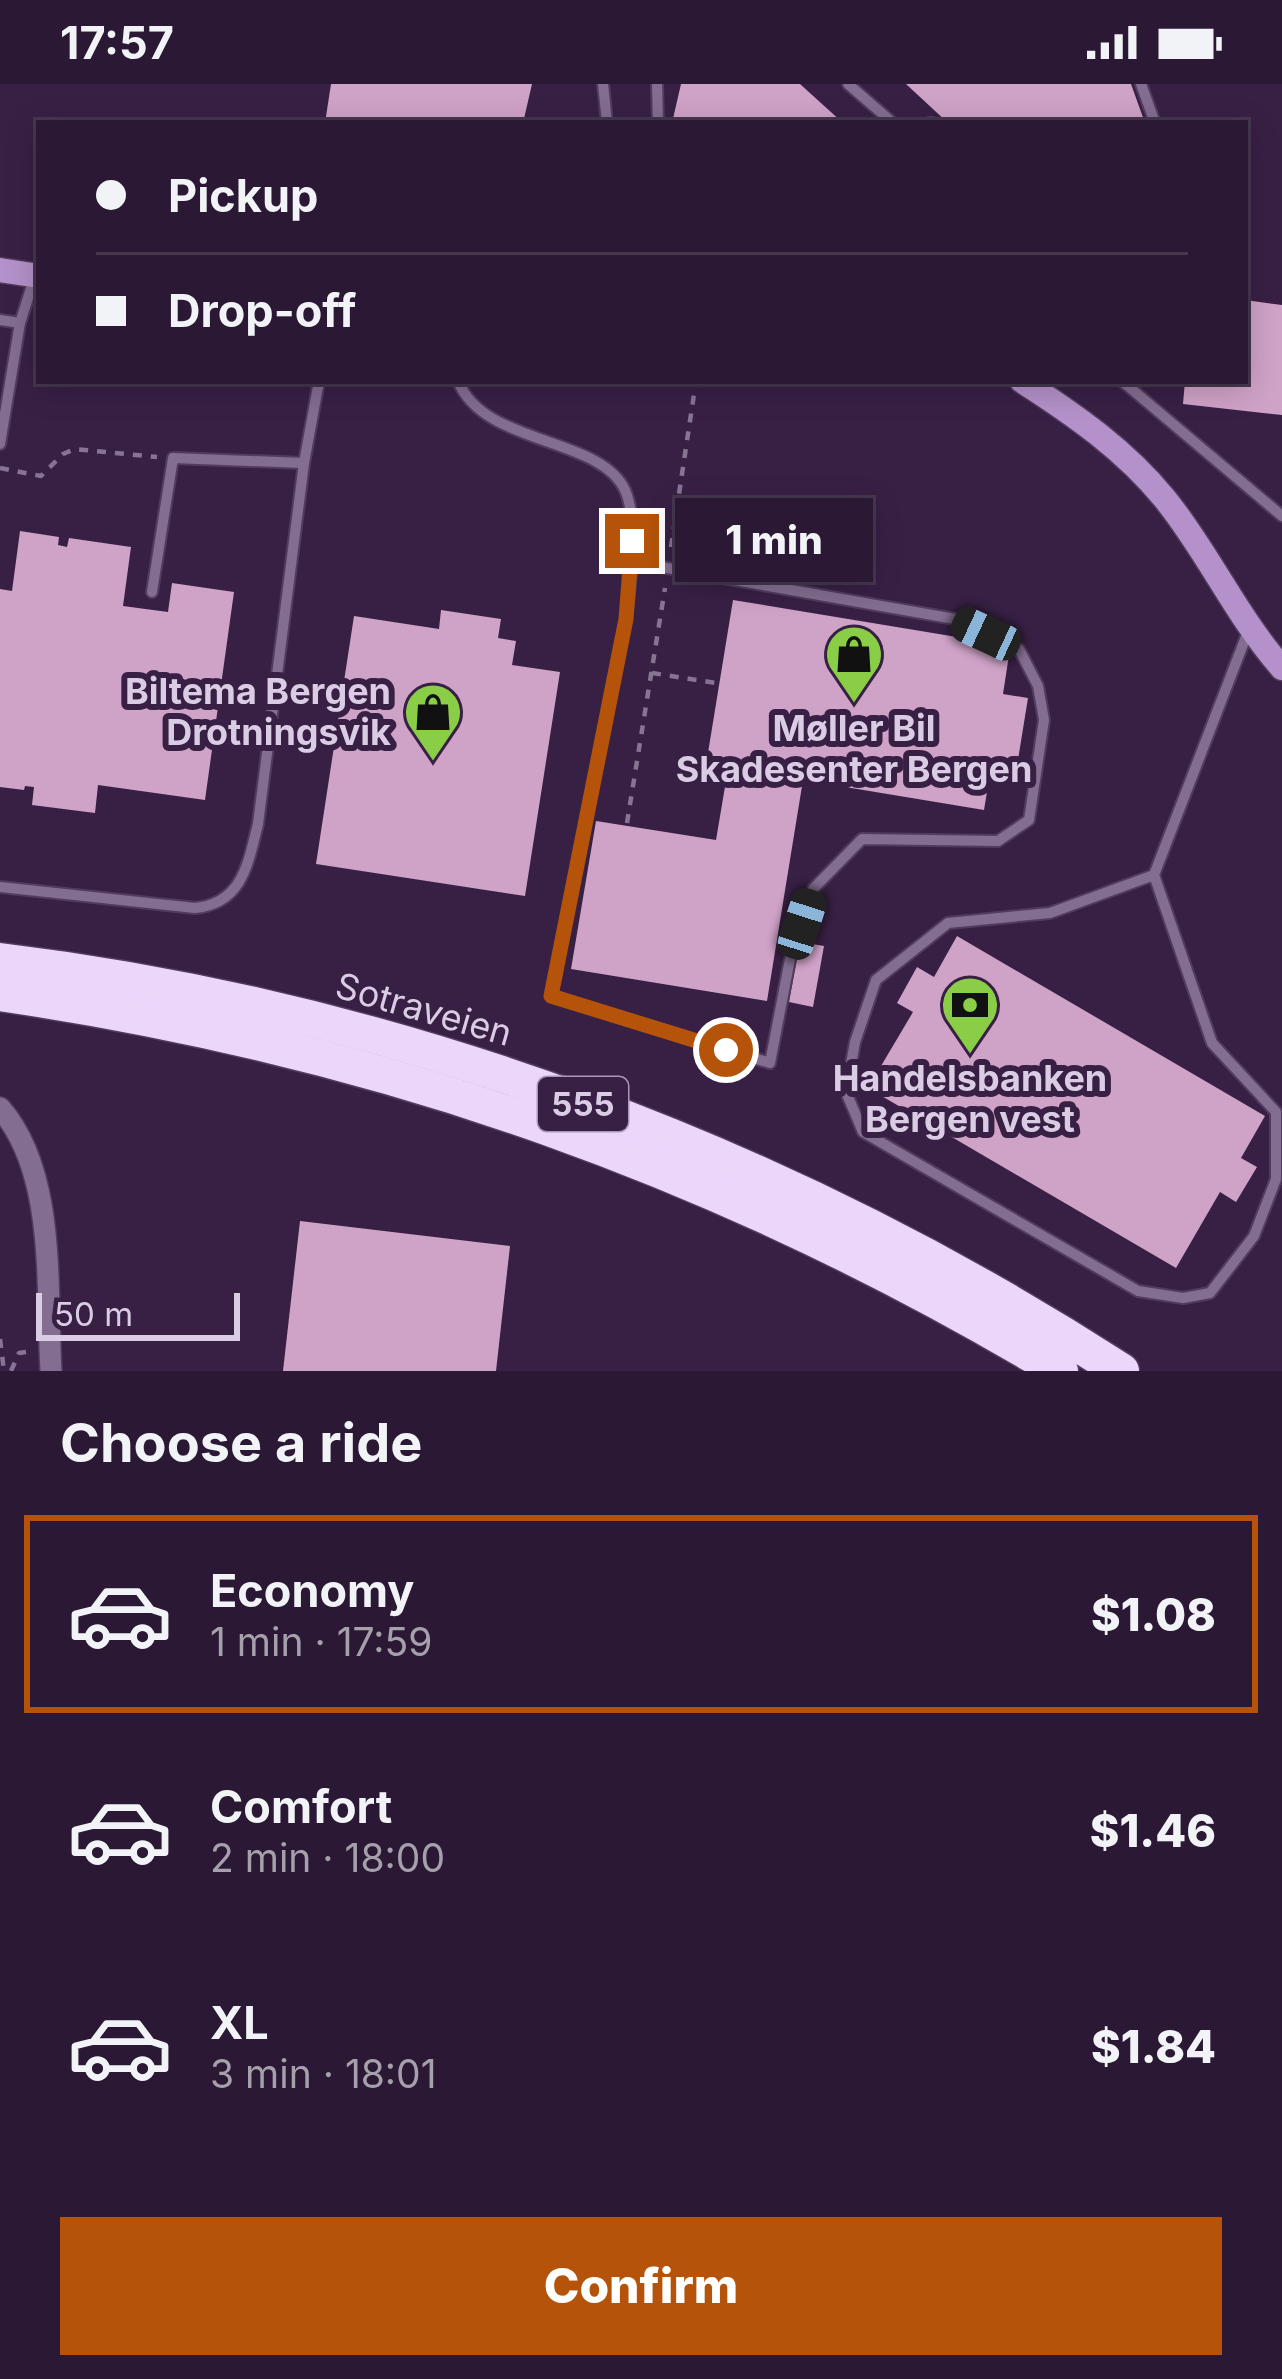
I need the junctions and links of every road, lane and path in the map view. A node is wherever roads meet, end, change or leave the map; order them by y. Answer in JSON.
{"nodes":[{"id":1,"x":603,"y":84,"type":"edge"},
{"id":2,"x":657,"y":84,"type":"edge"},
{"id":3,"x":848,"y":84,"type":"edge"},
{"id":4,"x":1141,"y":84,"type":"edge"},
{"id":5,"x":608,"y":120,"type":"edge"},
{"id":6,"x":658,"y":120,"type":"edge"},
{"id":7,"x":890,"y":120,"type":"edge"},
{"id":8,"x":1154,"y":120,"type":"edge"},
{"id":9,"x":0,"y":270,"type":"edge"},
{"id":10,"x":36,"y":276,"type":"edge"},
{"id":11,"x":36,"y":279,"type":"edge"},
{"id":12,"x":0,"y":320,"type":"edge"},
{"id":13,"x":20,"y":322,"type":"junction"},
{"id":14,"x":318,"y":384,"type":"edge"},
{"id":15,"x":459,"y":384,"type":"edge"},
{"id":16,"x":696,"y":384,"type":"edge"},
{"id":17,"x":1026,"y":384,"type":"edge"},
{"id":18,"x":1126,"y":384,"type":"edge"},
{"id":19,"x":0,"y":444,"type":"edge"},
{"id":20,"x":173,"y":458,"type":"junction"},
{"id":21,"x":304,"y":463,"type":"junction"},
{"id":22,"x":0,"y":468,"type":"edge"},
{"id":23,"x":1282,"y":516,"type":"edge"},
{"id":24,"x":633,"y":562,"type":"junction"},
{"id":25,"x":668,"y":568,"type":"junction"},
{"id":26,"x":152,"y":592,"type":"dead end"},
{"id":27,"x":1250,"y":626,"type":"junction"},
{"id":28,"x":1282,"y":668,"type":"edge"},
{"id":29,"x":652,"y":673,"type":"junction"},
{"id":30,"x":716,"y":683,"type":"dead end"},
{"id":31,"x":627,"y":823,"type":"dead end"},
{"id":32,"x":1154,"y":875,"type":"junction"},
{"id":33,"x":0,"y":886,"type":"edge"},
{"id":34,"x":0,"y":961,"type":"edge"},
{"id":35,"x":0,"y":993,"type":"edge"},
{"id":36,"x":0,"y":1108,"type":"edge"},
{"id":37,"x":0,"y":1339,"type":"edge"},
{"id":38,"x":4,"y":1371,"type":"edge"},
{"id":39,"x":51,"y":1371,"type":"edge"},
{"id":40,"x":1060,"y":1371,"type":"edge"},
{"id":41,"x":1121,"y":1371,"type":"edge"}],
"edges":[{"from":1,"to":5,"type":"lane"},
{"from":2,"to":6,"type":"lane"},
{"from":3,"to":7,"type":"lane"},
{"from":4,"to":8,"type":"lane"},
{"from":9,"to":10,"type":"street"},
{"from":11,"to":13,"type":"lane"},
{"from":12,"to":13,"type":"lane"},
{"from":13,"to":19,"type":"lane"},
{"from":14,"to":21,"type":"lane"},
{"from":15,"to":24,"type":"lane"},
{"from":16,"to":25,"type":"path"},
{"from":17,"to":27,"type":"street"},
{"from":18,"to":23,"type":"lane"},
{"from":20,"to":21,"type":"lane"},
{"from":20,"to":22,"type":"path"},
{"from":20,"to":26,"type":"lane"},
{"from":21,"to":33,"type":"lane"},
{"from":24,"to":25,"type":"lane"},
{"from":24,"to":25,"type":"lane"},
{"from":25,"to":29,"type":"path"},
{"from":27,"to":28,"type":"street"},
{"from":27,"to":32,"type":"lane"},
{"from":29,"to":30,"type":"path"},
{"from":29,"to":31,"type":"path"},
{"from":32,"to":32,"type":"lane"},
{"from":34,"to":41,"type":"highway","name":"Sotraveien","number":"555"},
{"from":35,"to":40,"type":"highway","name":"Sotraveien","number":"555"},
{"from":36,"to":39,"type":"street"},
{"from":37,"to":38,"type":"path"}]}
